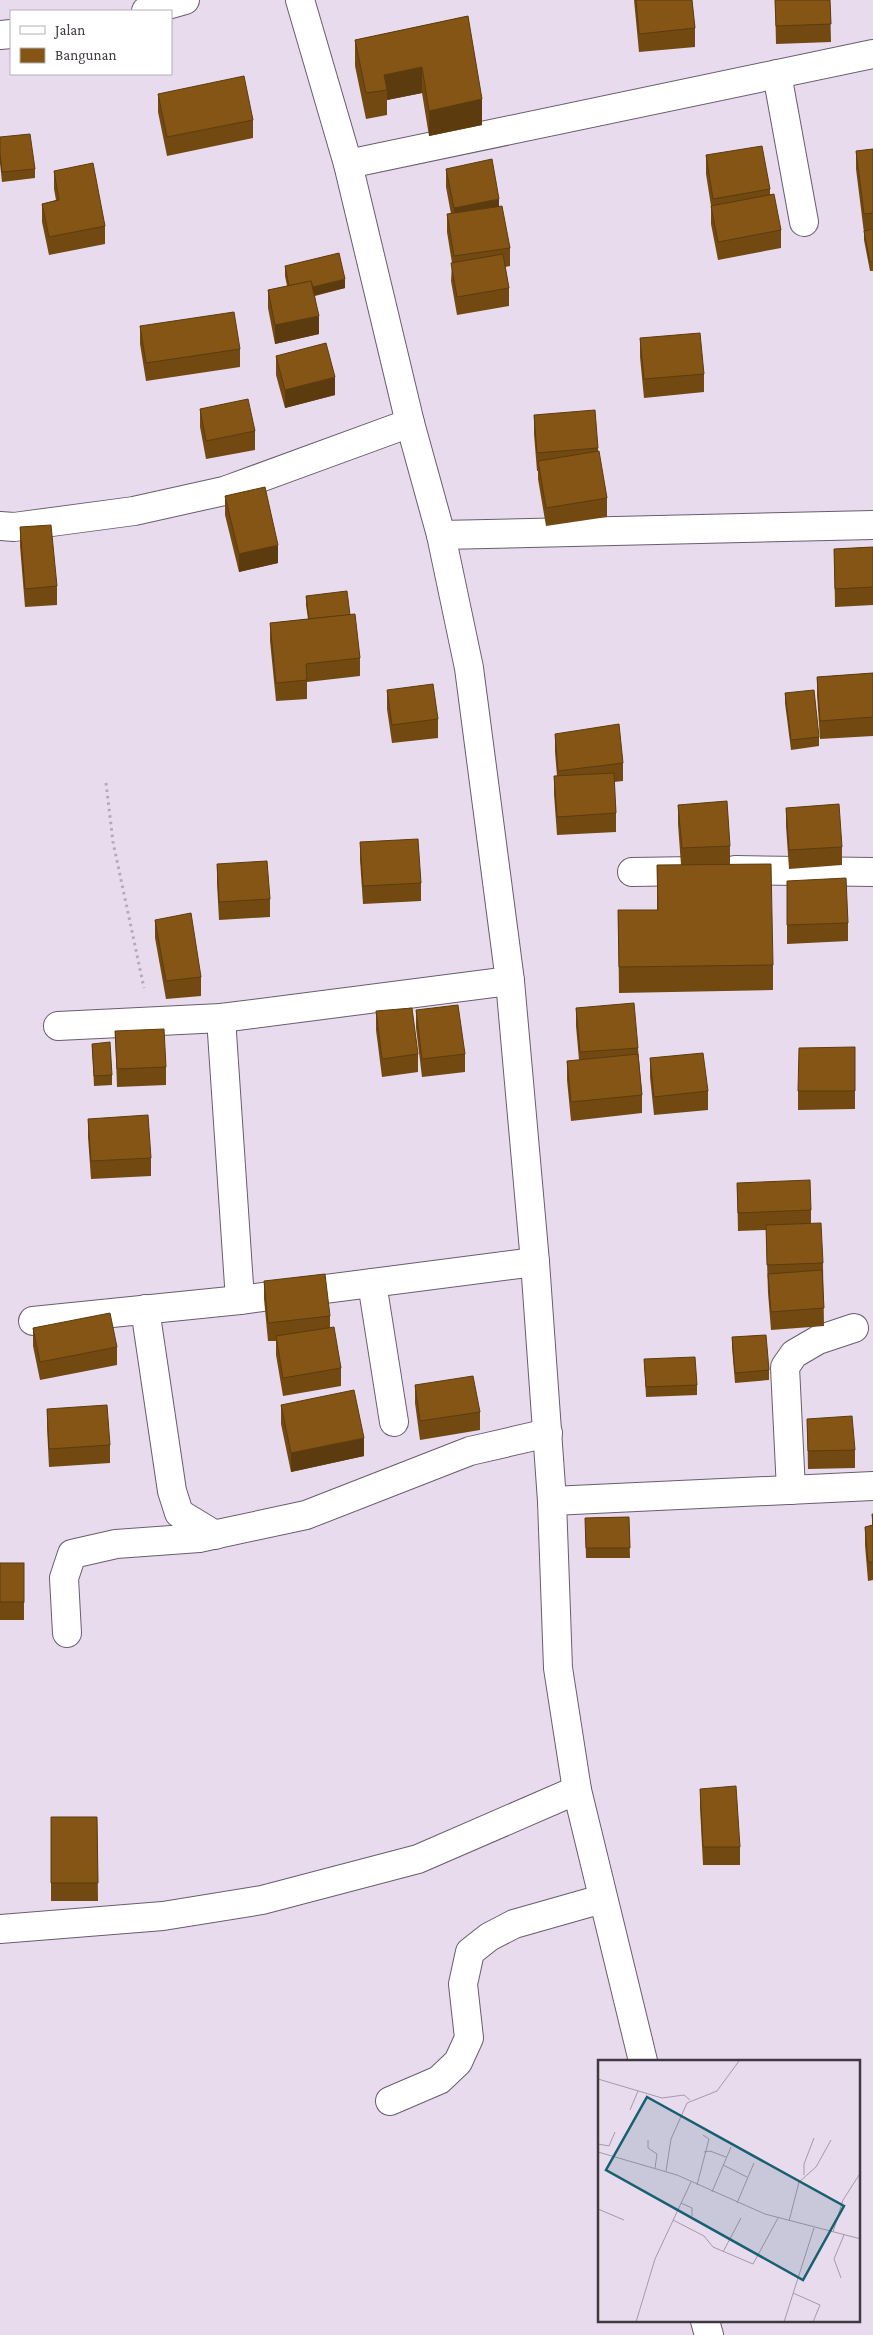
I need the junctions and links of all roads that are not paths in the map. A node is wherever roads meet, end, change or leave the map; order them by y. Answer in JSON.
{"nodes":[{"id":1,"x":185,"y":0,"type":"edge"},
{"id":2,"x":300,"y":0,"type":"edge"},
{"id":3,"x":150,"y":10,"type":"edge"},
{"id":4,"x":873,"y":54,"type":"edge"},
{"id":5,"x":777,"y":74,"type":"junction"},
{"id":6,"x":348,"y":164,"type":"junction"},
{"id":7,"x":804,"y":222,"type":"dead end"},
{"id":8,"x":410,"y":423,"type":"junction"},
{"id":9,"x":873,"y":525,"type":"edge"},
{"id":10,"x":0,"y":526,"type":"edge"},
{"id":11,"x":441,"y":535,"type":"junction"},
{"id":12,"x":632,"y":872,"type":"dead end"},
{"id":13,"x":873,"y":872,"type":"edge"},
{"id":14,"x":510,"y":981,"type":"junction"},
{"id":15,"x":221,"y":1018,"type":"junction"},
{"id":16,"x":58,"y":1026,"type":"dead end"},
{"id":17,"x":535,"y":1262,"type":"junction"},
{"id":18,"x":372,"y":1283,"type":"junction"},
{"id":19,"x":240,"y":1300,"type":"junction"},
{"id":20,"x":145,"y":1309,"type":"junction"},
{"id":21,"x":33,"y":1321,"type":"dead end"},
{"id":22,"x":854,"y":1328,"type":"dead end"},
{"id":23,"x":394,"y":1422,"type":"dead end"},
{"id":24,"x":548,"y":1433,"type":"junction"},
{"id":25,"x":873,"y":1486,"type":"edge"},
{"id":26,"x":792,"y":1490,"type":"junction"},
{"id":27,"x":552,"y":1501,"type":"junction"},
{"id":28,"x":215,"y":1535,"type":"junction"},
{"id":29,"x":67,"y":1633,"type":"dead end"},
{"id":30,"x":577,"y":1790,"type":"junction"},
{"id":31,"x":602,"y":1899,"type":"junction"},
{"id":32,"x":0,"y":1929,"type":"edge"},
{"id":33,"x":643,"y":2060,"type":"edge"},
{"id":34,"x":390,"y":2101,"type":"dead end"},
{"id":35,"x":705,"y":2322,"type":"edge"},
{"id":36,"x":709,"y":2335,"type":"edge"}],
"edges":[{"from":1,"to":3,"type":"street"},
{"from":2,"to":6,"type":"street"},
{"from":4,"to":5,"type":"street"},
{"from":5,"to":6,"type":"street"},
{"from":5,"to":7,"type":"street"},
{"from":6,"to":8,"type":"street"},
{"from":8,"to":10,"type":"street"},
{"from":8,"to":11,"type":"street"},
{"from":9,"to":11,"type":"street"},
{"from":11,"to":14,"type":"street"},
{"from":12,"to":13,"type":"street"},
{"from":14,"to":15,"type":"street"},
{"from":14,"to":17,"type":"street"},
{"from":15,"to":16,"type":"street"},
{"from":15,"to":19,"type":"street"},
{"from":17,"to":18,"type":"street"},
{"from":17,"to":24,"type":"street"},
{"from":18,"to":19,"type":"street"},
{"from":18,"to":23,"type":"street"},
{"from":19,"to":20,"type":"street"},
{"from":20,"to":21,"type":"street"},
{"from":20,"to":28,"type":"street"},
{"from":22,"to":26,"type":"street"},
{"from":24,"to":27,"type":"street"},
{"from":24,"to":28,"type":"street"},
{"from":25,"to":26,"type":"street"},
{"from":26,"to":27,"type":"street"},
{"from":27,"to":30,"type":"street"},
{"from":28,"to":29,"type":"street"},
{"from":30,"to":31,"type":"street"},
{"from":30,"to":32,"type":"street"},
{"from":31,"to":33,"type":"street"},
{"from":31,"to":34,"type":"street"},
{"from":35,"to":36,"type":"street"}]}
